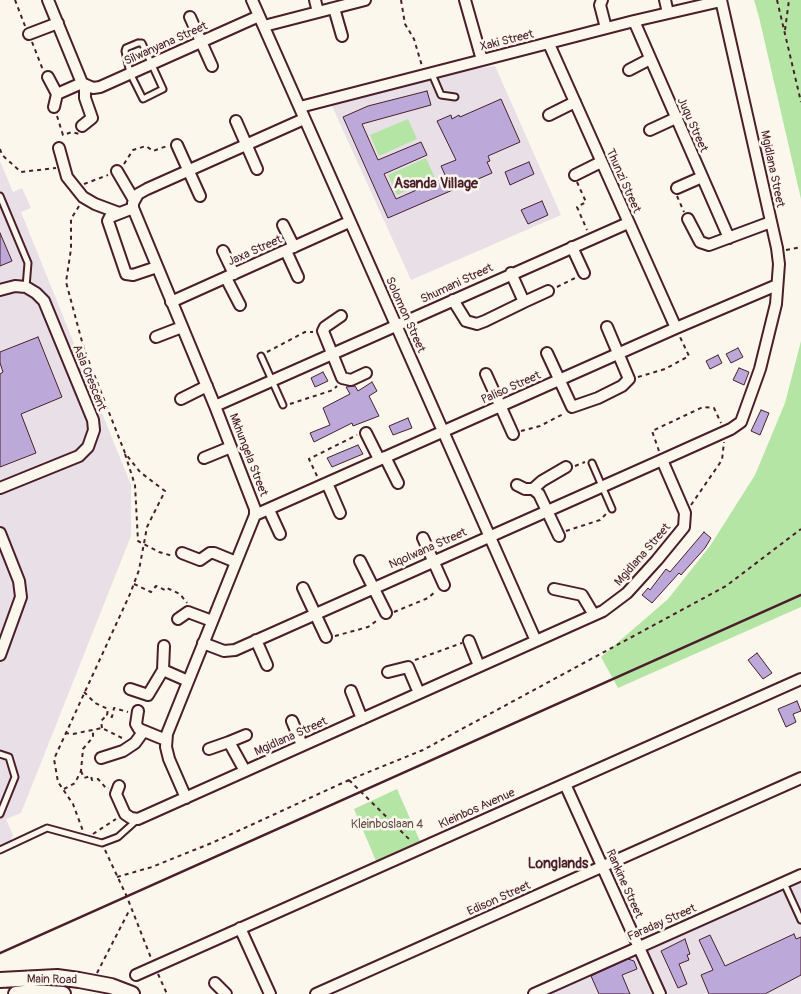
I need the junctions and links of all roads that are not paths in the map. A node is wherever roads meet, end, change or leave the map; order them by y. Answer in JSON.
{"nodes":[{"id":1,"x":48,"y":0,"type":"edge"},
{"id":2,"x":252,"y":0,"type":"edge"},
{"id":3,"x":315,"y":0,"type":"edge"},
{"id":4,"x":365,"y":0,"type":"edge"},
{"id":5,"x":465,"y":0,"type":"edge"},
{"id":6,"x":602,"y":0,"type":"edge"},
{"id":7,"x":665,"y":0,"type":"edge"},
{"id":8,"x":721,"y":0,"type":"edge"},
{"id":9,"x":334,"y":8,"type":"junction"},
{"id":10,"x":318,"y":12,"type":"junction"},
{"id":11,"x":668,"y":13,"type":"junction"},
{"id":12,"x":190,"y":16,"type":"dead end"},
{"id":13,"x":261,"y":21,"type":"junction"},
{"id":14,"x":634,"y":21,"type":"junction"},
{"id":15,"x":58,"y":23,"type":"junction"},
{"id":16,"x":606,"y":28,"type":"junction"},
{"id":17,"x":29,"y":34,"type":"dead end"},
{"id":18,"x":342,"y":36,"type":"dead end"},
{"id":19,"x":200,"y":42,"type":"junction"},
{"id":20,"x":549,"y":44,"type":"junction"},
{"id":21,"x":650,"y":59,"type":"junction"},
{"id":22,"x":482,"y":60,"type":"junction"},
{"id":23,"x":153,"y":63,"type":"junction"},
{"id":24,"x":212,"y":66,"type":"dead end"},
{"id":25,"x":629,"y":70,"type":"dead end"},
{"id":26,"x":428,"y":72,"type":"junction"},
{"id":27,"x":130,"y":73,"type":"junction"},
{"id":28,"x":48,"y":77,"type":"dead end"},
{"id":29,"x":84,"y":84,"type":"junction"},
{"id":30,"x":57,"y":94,"type":"junction"},
{"id":31,"x":456,"y":97,"type":"dead end"},
{"id":32,"x":575,"y":102,"type":"junction"},
{"id":33,"x":54,"y":107,"type":"road end"},
{"id":34,"x":300,"y":107,"type":"junction"},
{"id":35,"x":549,"y":115,"type":"dead end"},
{"id":36,"x":676,"y":118,"type":"junction"},
{"id":37,"x":304,"y":119,"type":"junction"},
{"id":38,"x":236,"y":121,"type":"dead end"},
{"id":39,"x":82,"y":126,"type":"road end"},
{"id":40,"x":650,"y":130,"type":"dead end"},
{"id":41,"x":246,"y":145,"type":"junction"},
{"id":42,"x":177,"y":146,"type":"road end"},
{"id":43,"x":60,"y":148,"type":"dead end"},
{"id":44,"x":601,"y":162,"type":"junction"},
{"id":45,"x":257,"y":169,"type":"dead end"},
{"id":46,"x":117,"y":171,"type":"road end"},
{"id":47,"x":187,"y":171,"type":"junction"},
{"id":48,"x":574,"y":176,"type":"road end"},
{"id":49,"x":702,"y":177,"type":"junction"},
{"id":50,"x":677,"y":188,"type":"road end"},
{"id":51,"x":0,"y":196,"type":"edge"},
{"id":52,"x":200,"y":196,"type":"dead end"},
{"id":53,"x":133,"y":204,"type":"junction"},
{"id":54,"x":119,"y":213,"type":"junction"},
{"id":55,"x":688,"y":219,"type":"road end"},
{"id":56,"x":350,"y":222,"type":"junction"},
{"id":57,"x":628,"y":222,"type":"junction"},
{"id":58,"x":771,"y":222,"type":"junction"},
{"id":59,"x":282,"y":225,"type":"dead end"},
{"id":60,"x":729,"y":238,"type":"junction"},
{"id":61,"x":572,"y":247,"type":"junction"},
{"id":62,"x":290,"y":249,"type":"junction"},
{"id":63,"x":223,"y":252,"type":"dead end"},
{"id":64,"x":157,"y":267,"type":"junction"},
{"id":65,"x":511,"y":273,"type":"junction"},
{"id":66,"x":584,"y":273,"type":"road end"},
{"id":67,"x":230,"y":276,"type":"junction"},
{"id":68,"x":298,"y":277,"type":"dead end"},
{"id":69,"x":777,"y":285,"type":"junction"},
{"id":70,"x":26,"y":288,"type":"junction"},
{"id":71,"x":0,"y":290,"type":"edge"},
{"id":72,"x":548,"y":291,"type":"road end"},
{"id":73,"x":453,"y":300,"type":"junction"},
{"id":74,"x":171,"y":302,"type":"junction"},
{"id":75,"x":524,"y":302,"type":"junction"},
{"id":76,"x":240,"y":305,"type":"dead end"},
{"id":77,"x":341,"y":316,"type":"dead end"},
{"id":78,"x":396,"y":326,"type":"junction"},
{"id":79,"x":182,"y":327,"type":"junction"},
{"id":80,"x":607,"y":328,"type":"dead end"},
{"id":81,"x":676,"y":328,"type":"junction"},
{"id":82,"x":156,"y":337,"type":"dead end"},
{"id":83,"x":547,"y":353,"type":"dead end"},
{"id":84,"x":333,"y":354,"type":"junction"},
{"id":85,"x":618,"y":354,"type":"junction"},
{"id":86,"x":261,"y":356,"type":"road end"},
{"id":87,"x":366,"y":372,"type":"dead end"},
{"id":88,"x":486,"y":374,"type":"dead end"},
{"id":89,"x":272,"y":380,"type":"junction"},
{"id":90,"x":559,"y":381,"type":"junction"},
{"id":91,"x":207,"y":386,"type":"junction"},
{"id":92,"x":181,"y":399,"type":"dead end"},
{"id":93,"x":284,"y":405,"type":"road end"},
{"id":94,"x":215,"y":406,"type":"junction"},
{"id":95,"x":501,"y":407,"type":"junction"},
{"id":96,"x":443,"y":432,"type":"junction"},
{"id":97,"x":366,"y":433,"type":"road end"},
{"id":98,"x":513,"y":434,"type":"road end"},
{"id":99,"x":231,"y":446,"type":"junction"},
{"id":100,"x":204,"y":458,"type":"dead end"},
{"id":101,"x":382,"y":458,"type":"junction"},
{"id":102,"x":662,"y":460,"type":"junction"},
{"id":103,"x":592,"y":463,"type":"road end"},
{"id":104,"x":566,"y":467,"type":"road end"},
{"id":105,"x":398,"y":483,"type":"dead end"},
{"id":106,"x":324,"y":484,"type":"junction"},
{"id":107,"x":517,"y":485,"type":"dead end"},
{"id":108,"x":603,"y":487,"type":"junction"},
{"id":109,"x":0,"y":488,"type":"edge"},
{"id":110,"x":534,"y":489,"type":"junction"},
{"id":111,"x":612,"y":509,"type":"road end"},
{"id":112,"x":269,"y":510,"type":"junction"},
{"id":113,"x":546,"y":511,"type":"junction"},
{"id":114,"x":340,"y":512,"type":"dead end"},
{"id":115,"x":255,"y":515,"type":"junction"},
{"id":116,"x":0,"y":533,"type":"edge"},
{"id":117,"x":280,"y":534,"type":"dead end"},
{"id":118,"x":489,"y":536,"type":"junction"},
{"id":119,"x":559,"y":536,"type":"road end"},
{"id":120,"x":423,"y":538,"type":"dead end"},
{"id":121,"x":182,"y":553,"type":"road end"},
{"id":122,"x":360,"y":561,"type":"dead end"},
{"id":123,"x":434,"y":561,"type":"junction"},
{"id":124,"x":236,"y":562,"type":"junction"},
{"id":125,"x":444,"y":584,"type":"road end"},
{"id":126,"x":303,"y":588,"type":"dead end"},
{"id":127,"x":374,"y":588,"type":"junction"},
{"id":128,"x":554,"y":589,"type":"dead end"},
{"id":129,"x":386,"y":613,"type":"road end"},
{"id":130,"x":315,"y":614,"type":"junction"},
{"id":131,"x":594,"y":615,"type":"junction"},
{"id":132,"x":182,"y":616,"type":"road end"},
{"id":133,"x":212,"y":621,"type":"junction"},
{"id":134,"x":326,"y":637,"type":"road end"},
{"id":135,"x":256,"y":640,"type":"junction"},
{"id":136,"x":536,"y":640,"type":"junction"},
{"id":137,"x":469,"y":641,"type":"road end"},
{"id":138,"x":204,"y":643,"type":"junction"},
{"id":139,"x":164,"y":646,"type":"dead end"},
{"id":140,"x":0,"y":655,"type":"edge"},
{"id":141,"x":267,"y":665,"type":"dead end"},
{"id":142,"x":479,"y":666,"type":"junction"},
{"id":143,"x":163,"y":670,"type":"junction"},
{"id":144,"x":388,"y":672,"type":"dead end"},
{"id":145,"x":801,"y":679,"type":"edge"},
{"id":146,"x":188,"y":681,"type":"junction"},
{"id":147,"x":130,"y":689,"type":"dead end"},
{"id":148,"x":351,"y":691,"type":"dead end"},
{"id":149,"x":419,"y":693,"type":"junction"},
{"id":150,"x":137,"y":716,"type":"road end"},
{"id":151,"x":362,"y":719,"type":"junction"},
{"id":152,"x":292,"y":721,"type":"dead end"},
{"id":153,"x":144,"y":732,"type":"junction"},
{"id":154,"x":246,"y":735,"type":"dead end"},
{"id":155,"x":166,"y":740,"type":"junction"},
{"id":156,"x":229,"y":742,"type":"junction"},
{"id":157,"x":302,"y":745,"type":"junction"},
{"id":158,"x":209,"y":749,"type":"dead end"},
{"id":159,"x":0,"y":754,"type":"edge"},
{"id":160,"x":101,"y":758,"type":"dead end"},
{"id":161,"x":245,"y":771,"type":"junction"},
{"id":162,"x":801,"y":778,"type":"edge"},
{"id":163,"x":565,"y":784,"type":"junction"},
{"id":164,"x":118,"y":787,"type":"road end"},
{"id":165,"x":186,"y":798,"type":"junction"},
{"id":166,"x":0,"y":814,"type":"edge"},
{"id":167,"x":138,"y":819,"type":"junction"},
{"id":168,"x":0,"y":850,"type":"edge"},
{"id":169,"x":602,"y":866,"type":"junction"},
{"id":170,"x":801,"y":875,"type":"edge"},
{"id":171,"x":784,"y":883,"type":"junction"},
{"id":172,"x":801,"y":920,"type":"edge"},
{"id":173,"x":240,"y":928,"type":"junction"},
{"id":174,"x":638,"y":948,"type":"junction"},
{"id":175,"x":136,"y":975,"type":"dead end"},
{"id":176,"x":0,"y":980,"type":"edge"},
{"id":177,"x":215,"y":982,"type":"dead end"},
{"id":178,"x":16,"y":994,"type":"edge"},
{"id":179,"x":63,"y":994,"type":"edge"},
{"id":180,"x":132,"y":994,"type":"edge"},
{"id":181,"x":226,"y":994,"type":"edge"},
{"id":182,"x":270,"y":994,"type":"edge"},
{"id":183,"x":316,"y":994,"type":"edge"},
{"id":184,"x":534,"y":994,"type":"edge"},
{"id":185,"x":660,"y":994,"type":"edge"}],
"edges":[{"from":1,"to":15,"type":"street"},
{"from":2,"to":13,"type":"street","name":"Solomon Street"},
{"from":3,"to":10,"type":"street"},
{"from":4,"to":9,"type":"street","name":"Silwanyana Street"},
{"from":5,"to":22,"type":"street"},
{"from":6,"to":16,"type":"street"},
{"from":7,"to":11,"type":"street"},
{"from":8,"to":11,"type":"street","name":"Xaki Street"},
{"from":8,"to":58,"type":"street","name":"Mgidlana Street"},
{"from":9,"to":10,"type":"street","name":"Silwanyana Street"},
{"from":9,"to":18,"type":"street"},
{"from":10,"to":13,"type":"street","name":"Silwanyana Street"},
{"from":11,"to":14,"type":"street","name":"Xaki Street"},
{"from":12,"to":19,"type":"street"},
{"from":13,"to":19,"type":"street","name":"Silwanyana Street"},
{"from":13,"to":34,"type":"street","name":"Solomon Street"},
{"from":14,"to":16,"type":"street","name":"Xaki Street"},
{"from":14,"to":21,"type":"street","name":"Juqu Street"},
{"from":15,"to":17,"type":"street"},
{"from":15,"to":29,"type":"street"},
{"from":16,"to":20,"type":"street","name":"Xaki Street"},
{"from":19,"to":23,"type":"street","name":"Silwanyana Street"},
{"from":19,"to":24,"type":"street"},
{"from":20,"to":22,"type":"street","name":"Xaki Street"},
{"from":20,"to":32,"type":"street","name":"Thunzi Street"},
{"from":21,"to":25,"type":"street"},
{"from":21,"to":36,"type":"street","name":"Juqu Street"},
{"from":22,"to":26,"type":"street","name":"Xaki Street"},
{"from":23,"to":27,"type":"street","name":"Silwanyana Street"},
{"from":23,"to":27,"type":"lane"},
{"from":23,"to":27,"type":"lane"},
{"from":26,"to":31,"type":"lane"},
{"from":26,"to":34,"type":"street","name":"Xaki Street"},
{"from":27,"to":29,"type":"street","name":"Silwanyana Street"},
{"from":28,"to":30,"type":"street"},
{"from":29,"to":30,"type":"street","name":"Silwanyana Street"},
{"from":29,"to":39,"type":"street"},
{"from":30,"to":33,"type":"street"},
{"from":32,"to":35,"type":"street"},
{"from":32,"to":44,"type":"street","name":"Thunzi Street"},
{"from":34,"to":37,"type":"street","name":"Solomon Street"},
{"from":36,"to":40,"type":"street"},
{"from":36,"to":49,"type":"street","name":"Juqu Street"},
{"from":37,"to":41,"type":"street"},
{"from":37,"to":56,"type":"street","name":"Solomon Street"},
{"from":38,"to":41,"type":"street"},
{"from":41,"to":45,"type":"street"},
{"from":41,"to":47,"type":"street"},
{"from":42,"to":47,"type":"street"},
{"from":43,"to":54,"type":"street"},
{"from":44,"to":48,"type":"street"},
{"from":44,"to":57,"type":"street","name":"Thunzi Street"},
{"from":46,"to":53,"type":"street","name":"Mkhungela Street"},
{"from":47,"to":52,"type":"street"},
{"from":47,"to":53,"type":"street"},
{"from":49,"to":50,"type":"street"},
{"from":49,"to":60,"type":"street","name":"Juqu Street"},
{"from":51,"to":70,"type":"lane"},
{"from":53,"to":54,"type":"street"},
{"from":53,"to":64,"type":"street","name":"Mkhungela Street"},
{"from":54,"to":64,"type":"street"},
{"from":55,"to":60,"type":"street"},
{"from":56,"to":62,"type":"street","name":"Jaxa Street"},
{"from":56,"to":78,"type":"street","name":"Solomon Street"},
{"from":57,"to":61,"type":"street","name":"Shumani Street"},
{"from":57,"to":81,"type":"street","name":"Thunzi Street"},
{"from":58,"to":60,"type":"street"},
{"from":58,"to":69,"type":"street","name":"Mgidlana Street"},
{"from":59,"to":62,"type":"street"},
{"from":61,"to":65,"type":"street","name":"Shumani Street"},
{"from":61,"to":66,"type":"street"},
{"from":62,"to":67,"type":"street","name":"Jaxa Street"},
{"from":62,"to":68,"type":"street"},
{"from":63,"to":67,"type":"street"},
{"from":64,"to":74,"type":"street","name":"Mkhungela Street"},
{"from":65,"to":73,"type":"street","name":"Shumani Street"},
{"from":65,"to":75,"type":"street"},
{"from":67,"to":74,"type":"street","name":"Jaxa Street"},
{"from":67,"to":76,"type":"street"},
{"from":69,"to":81,"type":"street","name":"Paliso Street"},
{"from":69,"to":102,"type":"street","name":"Mgidlana Street"},
{"from":70,"to":71,"type":"street"},
{"from":70,"to":109,"type":"street","name":"Asla Crescent"},
{"from":72,"to":75,"type":"street"},
{"from":73,"to":75,"type":"street"},
{"from":73,"to":78,"type":"street","name":"Shumani Street"},
{"from":74,"to":79,"type":"street","name":"Mkhungela Street"},
{"from":77,"to":84,"type":"street"},
{"from":78,"to":84,"type":"street","name":"Shumani Street"},
{"from":78,"to":96,"type":"street","name":"Solomon Street"},
{"from":79,"to":82,"type":"street"},
{"from":79,"to":91,"type":"street","name":"Mkhungela Street"},
{"from":80,"to":85,"type":"street"},
{"from":81,"to":85,"type":"street","name":"Paliso Street"},
{"from":83,"to":90,"type":"street"},
{"from":84,"to":87,"type":"street"},
{"from":84,"to":89,"type":"street","name":"Shumani Street"},
{"from":85,"to":90,"type":"street","name":"Paliso Street"},
{"from":85,"to":90,"type":"street"},
{"from":86,"to":89,"type":"lane"},
{"from":88,"to":95,"type":"street"},
{"from":89,"to":93,"type":"lane"},
{"from":89,"to":94,"type":"street","name":"Shumani Street"},
{"from":90,"to":95,"type":"street","name":"Paliso Street"},
{"from":91,"to":92,"type":"street"},
{"from":91,"to":94,"type":"street","name":"Mkhungela Street"},
{"from":94,"to":99,"type":"street","name":"Mkhungela Street"},
{"from":95,"to":96,"type":"street","name":"Paliso Street"},
{"from":95,"to":98,"type":"street"},
{"from":96,"to":101,"type":"street","name":"Paliso Street"},
{"from":96,"to":118,"type":"street","name":"Solomon Street"},
{"from":97,"to":101,"type":"street"},
{"from":99,"to":100,"type":"street"},
{"from":99,"to":115,"type":"street","name":"Mkhungela Street"},
{"from":101,"to":105,"type":"street"},
{"from":101,"to":106,"type":"street","name":"Paliso Street"},
{"from":102,"to":108,"type":"street","name":"Nqolwana Street"},
{"from":102,"to":131,"type":"street","name":"Mgidlana Street"},
{"from":103,"to":108,"type":"lane"},
{"from":104,"to":110,"type":"street"},
{"from":106,"to":112,"type":"street","name":"Paliso Street"},
{"from":106,"to":114,"type":"street"},
{"from":107,"to":110,"type":"street"},
{"from":108,"to":111,"type":"lane"},
{"from":108,"to":113,"type":"street","name":"Nqolwana Street"},
{"from":110,"to":113,"type":"street"},
{"from":112,"to":115,"type":"street","name":"Paliso Street"},
{"from":112,"to":117,"type":"street"},
{"from":113,"to":118,"type":"street","name":"Nqolwana Street"},
{"from":113,"to":119,"type":"street"},
{"from":115,"to":124,"type":"street","name":"Mkhungela Street"},
{"from":116,"to":140,"type":"street"},
{"from":118,"to":123,"type":"street","name":"Nqolwana Street"},
{"from":118,"to":136,"type":"street","name":"Solomon Street"},
{"from":120,"to":123,"type":"street"},
{"from":121,"to":124,"type":"street"},
{"from":122,"to":127,"type":"street"},
{"from":123,"to":125,"type":"street"},
{"from":123,"to":127,"type":"street","name":"Nqolwana Street"},
{"from":124,"to":133,"type":"street","name":"Mkhungela Street"},
{"from":126,"to":130,"type":"street"},
{"from":127,"to":129,"type":"street"},
{"from":127,"to":130,"type":"street","name":"Nqolwana Street"},
{"from":128,"to":131,"type":"street"},
{"from":130,"to":134,"type":"street"},
{"from":130,"to":135,"type":"street","name":"Nqolwana Street"},
{"from":131,"to":136,"type":"street","name":"Mgidlana Street"},
{"from":132,"to":133,"type":"street"},
{"from":133,"to":138,"type":"street","name":"Mkhungela Street"},
{"from":135,"to":138,"type":"street","name":"Nqolwana Street"},
{"from":135,"to":141,"type":"street"},
{"from":136,"to":142,"type":"street","name":"Mgidlana Street"},
{"from":137,"to":142,"type":"street"},
{"from":138,"to":146,"type":"street","name":"Mkhungela Street"},
{"from":139,"to":143,"type":"street"},
{"from":142,"to":149,"type":"street","name":"Mgidlana Street"},
{"from":143,"to":146,"type":"street"},
{"from":143,"to":147,"type":"street"},
{"from":144,"to":149,"type":"street"},
{"from":145,"to":163,"type":"street","name":"Kleinbos Avenue"},
{"from":146,"to":155,"type":"street","name":"Mkhungela Street"},
{"from":148,"to":151,"type":"street"},
{"from":149,"to":151,"type":"street","name":"Mgidlana Street"},
{"from":150,"to":153,"type":"street"},
{"from":151,"to":157,"type":"street","name":"Mgidlana Street"},
{"from":152,"to":157,"type":"street"},
{"from":153,"to":155,"type":"street"},
{"from":153,"to":160,"type":"street"},
{"from":154,"to":156,"type":"street"},
{"from":155,"to":165,"type":"street","name":"Mkhungela Street"},
{"from":156,"to":158,"type":"street"},
{"from":156,"to":161,"type":"street"},
{"from":157,"to":161,"type":"street","name":"Mgidlana Street"},
{"from":159,"to":166,"type":"lane"},
{"from":161,"to":165,"type":"street","name":"Mgidlana Street"},
{"from":162,"to":169,"type":"street","name":"Edison Street"},
{"from":163,"to":169,"type":"street","name":"Rankine Street"},
{"from":163,"to":173,"type":"street","name":"Kleinbos Avenue"},
{"from":164,"to":167,"type":"street"},
{"from":165,"to":167,"type":"street","name":"Mgidlana Street"},
{"from":167,"to":168,"type":"lane","name":"Mgidlana Street"},
{"from":169,"to":174,"type":"street","name":"Rankine Street"},
{"from":169,"to":183,"type":"street","name":"Edison Street"},
{"from":170,"to":171,"type":"street","name":"Faraday Street"},
{"from":171,"to":172,"type":"lane"},
{"from":171,"to":174,"type":"street","name":"Faraday Street"},
{"from":173,"to":175,"type":"street","name":"Kleinbos Avenue"},
{"from":173,"to":182,"type":"street"},
{"from":174,"to":184,"type":"street","name":"Faraday Street"},
{"from":174,"to":185,"type":"street","name":"Rankine Street"},
{"from":176,"to":180,"type":"main road","name":"Main Road"},
{"from":177,"to":181,"type":"street"},
{"from":178,"to":179,"type":"main road","name":"Main Road"}]}
